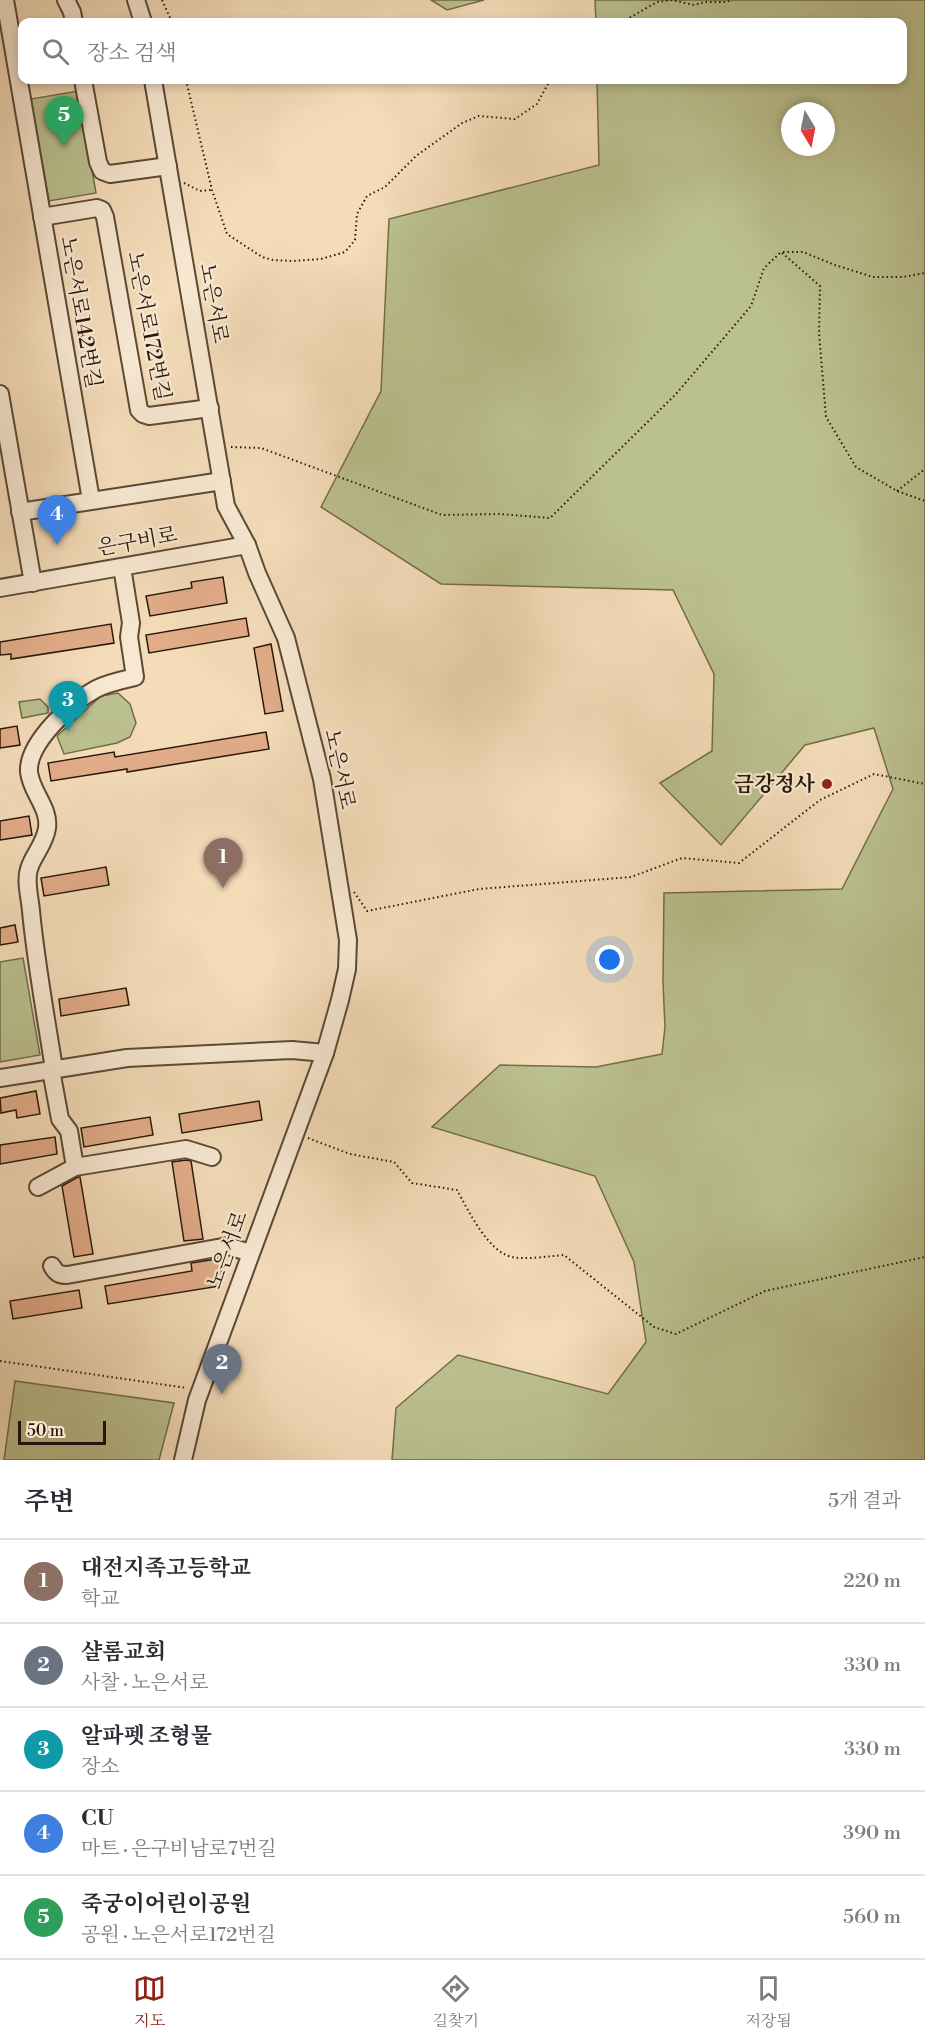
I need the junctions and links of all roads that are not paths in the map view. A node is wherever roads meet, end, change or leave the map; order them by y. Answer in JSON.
{"nodes":[{"id":1,"x":5,"y":0,"type":"edge"},
{"id":2,"x":66,"y":0,"type":"edge"},
{"id":3,"x":136,"y":0,"type":"edge"},
{"id":4,"x":73,"y":18,"type":"edge"},
{"id":5,"x":142,"y":18,"type":"edge"},
{"id":6,"x":18,"y":76,"type":"edge"},
{"id":7,"x":19,"y":84,"type":"edge"},
{"id":8,"x":84,"y":84,"type":"edge"},
{"id":9,"x":154,"y":84,"type":"edge"},
{"id":10,"x":169,"y":172,"type":"junction"},
{"id":11,"x":42,"y":217,"type":"junction"},
{"id":12,"x":0,"y":394,"type":"edge"},
{"id":13,"x":210,"y":408,"type":"junction"},
{"id":14,"x":5,"y":448,"type":"edge"},
{"id":15,"x":222,"y":481,"type":"junction"},
{"id":16,"x":91,"y":500,"type":"junction"},
{"id":17,"x":20,"y":512,"type":"junction"},
{"id":18,"x":247,"y":545,"type":"junction"},
{"id":19,"x":122,"y":567,"type":"junction"},
{"id":20,"x":33,"y":583,"type":"junction"},
{"id":21,"x":0,"y":588,"type":"edge"},
{"id":22,"x":325,"y":1053,"type":"junction"},
{"id":23,"x":53,"y":1070,"type":"junction"},
{"id":24,"x":0,"y":1078,"type":"edge"},
{"id":25,"x":212,"y":1157,"type":"dead end"},
{"id":26,"x":75,"y":1167,"type":"junction"},
{"id":27,"x":38,"y":1187,"type":"dead end"},
{"id":28,"x":250,"y":1253,"type":"junction"},
{"id":29,"x":52,"y":1266,"type":"dead end"},
{"id":30,"x":183,"y":1460,"type":"edge"}],
"edges":[{"from":1,"to":6,"type":"street","name":"노은서로142번길"},
{"from":2,"to":4,"type":"street"},
{"from":3,"to":5,"type":"street"},
{"from":7,"to":11,"type":"street","name":"노은서로142번길"},
{"from":8,"to":10,"type":"street"},
{"from":9,"to":10,"type":"street","name":"노은서로"},
{"from":10,"to":13,"type":"street","name":"노은서로"},
{"from":11,"to":13,"type":"street","name":"노은서로172번길"},
{"from":11,"to":16,"type":"street","name":"노은서로142번길"},
{"from":12,"to":14,"type":"street"},
{"from":13,"to":15,"type":"street","name":"노은서로"},
{"from":14,"to":17,"type":"street"},
{"from":15,"to":16,"type":"street"},
{"from":15,"to":18,"type":"street","name":"노은서로"},
{"from":16,"to":17,"type":"street"},
{"from":17,"to":20,"type":"street"},
{"from":18,"to":19,"type":"street","name":"은구비로"},
{"from":18,"to":22,"type":"street","name":"노은서로"},
{"from":19,"to":20,"type":"street","name":"은구비로"},
{"from":19,"to":23,"type":"street"},
{"from":20,"to":21,"type":"street","name":"은구비로"},
{"from":22,"to":23,"type":"street"},
{"from":22,"to":28,"type":"street","name":"노은서로"},
{"from":23,"to":24,"type":"street"},
{"from":23,"to":26,"type":"street"},
{"from":25,"to":26,"type":"street"},
{"from":26,"to":27,"type":"street"},
{"from":28,"to":29,"type":"street"},
{"from":28,"to":30,"type":"street","name":"노은서로"}]}
